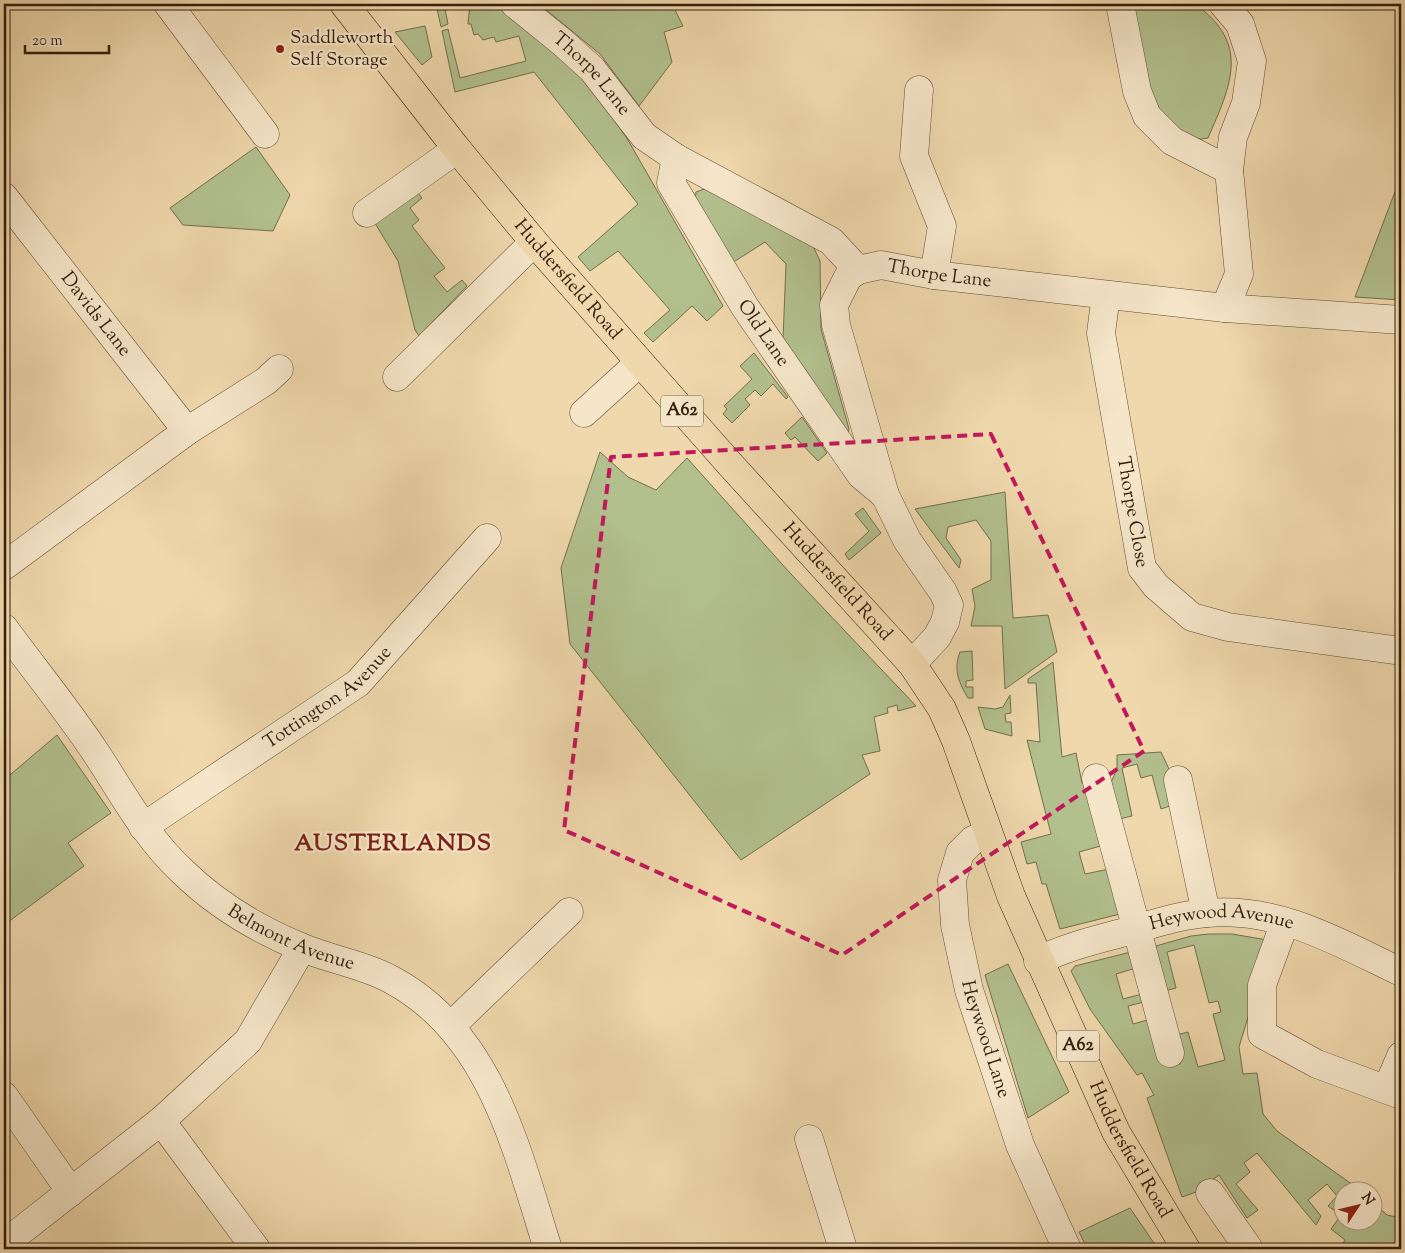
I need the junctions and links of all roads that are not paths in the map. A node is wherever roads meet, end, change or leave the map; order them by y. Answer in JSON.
{"nodes":[{"id":1,"x":168,"y":4,"type":"edge"},
{"id":2,"x":344,"y":4,"type":"edge"},
{"id":3,"x":515,"y":4,"type":"edge"},
{"id":4,"x":1120,"y":4,"type":"edge"},
{"id":5,"x":1223,"y":4,"type":"edge"},
{"id":6,"x":920,"y":90,"type":"dead end"},
{"id":7,"x":265,"y":134,"type":"dead end"},
{"id":8,"x":458,"y":149,"type":"junction"},
{"id":9,"x":676,"y":158,"type":"junction"},
{"id":10,"x":1229,"y":170,"type":"junction"},
{"id":11,"x":4,"y":197,"type":"edge"},
{"id":12,"x":367,"y":213,"type":"dead end"},
{"id":13,"x":534,"y":242,"type":"junction"},
{"id":14,"x":858,"y":270,"type":"junction"},
{"id":15,"x":934,"y":274,"type":"junction"},
{"id":16,"x":1106,"y":295,"type":"junction"},
{"id":17,"x":1225,"y":308,"type":"junction"},
{"id":18,"x":1401,"y":320,"type":"edge"},
{"id":19,"x":639,"y":363,"type":"junction"},
{"id":20,"x":279,"y":369,"type":"dead end"},
{"id":21,"x":397,"y":377,"type":"dead end"},
{"id":22,"x":584,"y":412,"type":"dead end"},
{"id":23,"x":187,"y":431,"type":"junction"},
{"id":24,"x":885,"y":495,"type":"junction"},
{"id":25,"x":487,"y":538,"type":"dead end"},
{"id":26,"x":4,"y":566,"type":"edge"},
{"id":27,"x":4,"y":628,"type":"edge"},
{"id":28,"x":1401,"y":651,"type":"edge"},
{"id":29,"x":912,"y":664,"type":"junction"},
{"id":30,"x":1096,"y":778,"type":"dead end"},
{"id":31,"x":1178,"y":780,"type":"dead end"},
{"id":32,"x":142,"y":827,"type":"junction"},
{"id":33,"x":988,"y":834,"type":"junction"},
{"id":34,"x":569,"y":912,"type":"dead end"},
{"id":35,"x":1206,"y":913,"type":"junction"},
{"id":36,"x":1285,"y":922,"type":"junction"},
{"id":37,"x":1136,"y":929,"type":"junction"},
{"id":38,"x":302,"y":948,"type":"junction"},
{"id":39,"x":1038,"y":961,"type":"junction"},
{"id":40,"x":1401,"y":972,"type":"edge"},
{"id":41,"x":452,"y":1026,"type":"junction"},
{"id":42,"x":1170,"y":1053,"type":"dead end"},
{"id":43,"x":1401,"y":1056,"type":"edge"},
{"id":44,"x":1394,"y":1092,"type":"edge"},
{"id":45,"x":4,"y":1096,"type":"edge"},
{"id":46,"x":161,"y":1121,"type":"junction"},
{"id":47,"x":809,"y":1139,"type":"dead end"},
{"id":48,"x":71,"y":1192,"type":"junction"},
{"id":49,"x":1210,"y":1193,"type":"dead end"},
{"id":50,"x":4,"y":1244,"type":"edge"},
{"id":51,"x":256,"y":1249,"type":"edge"},
{"id":52,"x":548,"y":1249,"type":"edge"},
{"id":53,"x":843,"y":1249,"type":"edge"},
{"id":54,"x":1067,"y":1249,"type":"edge"},
{"id":55,"x":1186,"y":1249,"type":"edge"},
{"id":56,"x":1249,"y":1249,"type":"edge"}],
"edges":[{"from":1,"to":7,"type":"street"},
{"from":2,"to":8,"type":"main road","name":"Huddersfield Road","number":"A62"},
{"from":3,"to":9,"type":"street","name":"Thorpe Lane"},
{"from":4,"to":10,"type":"street"},
{"from":5,"to":10,"type":"street"},
{"from":6,"to":15,"type":"street"},
{"from":8,"to":12,"type":"street"},
{"from":8,"to":13,"type":"main road","name":"Huddersfield Road","number":"A62"},
{"from":9,"to":14,"type":"street","name":"Thorpe Lane"},
{"from":9,"to":24,"type":"street","name":"Old Lane"},
{"from":10,"to":17,"type":"street"},
{"from":11,"to":23,"type":"street","name":"Davids Lane"},
{"from":13,"to":19,"type":"main road","name":"Huddersfield Road","number":"A62"},
{"from":13,"to":21,"type":"street"},
{"from":14,"to":15,"type":"street","name":"Thorpe Lane"},
{"from":14,"to":24,"type":"street","name":"Old Lane"},
{"from":15,"to":16,"type":"street","name":"Thorpe Lane"},
{"from":16,"to":17,"type":"street","name":"Thorpe Lane"},
{"from":16,"to":28,"type":"street","name":"Thorpe Close"},
{"from":17,"to":18,"type":"street","name":"Thorpe Lane"},
{"from":19,"to":22,"type":"street"},
{"from":19,"to":29,"type":"main road","name":"Huddersfield Road","number":"A62"},
{"from":20,"to":23,"type":"street"},
{"from":23,"to":26,"type":"street"},
{"from":24,"to":29,"type":"street","name":"Old Lane"},
{"from":25,"to":32,"type":"street","name":"Tottington Avenue"},
{"from":27,"to":32,"type":"street","name":"Belmont Avenue"},
{"from":29,"to":33,"type":"main road","name":"Huddersfield Road","number":"A62"},
{"from":30,"to":37,"type":"street"},
{"from":31,"to":35,"type":"street"},
{"from":32,"to":38,"type":"street","name":"Belmont Avenue"},
{"from":33,"to":39,"type":"main road","name":"Huddersfield Road","number":"A62"},
{"from":33,"to":54,"type":"street","name":"Heywood Lane"},
{"from":34,"to":41,"type":"street"},
{"from":35,"to":36,"type":"street","name":"Heywood Avenue"},
{"from":35,"to":37,"type":"street","name":"Heywood Avenue"},
{"from":36,"to":40,"type":"street","name":"Heywood Avenue"},
{"from":36,"to":44,"type":"street"},
{"from":37,"to":39,"type":"street","name":"Heywood Avenue"},
{"from":37,"to":42,"type":"street"},
{"from":38,"to":41,"type":"street","name":"Belmont Avenue"},
{"from":38,"to":46,"type":"street"},
{"from":39,"to":55,"type":"main road","name":"Huddersfield Road","number":"A62"},
{"from":41,"to":52,"type":"street","name":"Belmont Avenue"},
{"from":43,"to":44,"type":"street"},
{"from":45,"to":48,"type":"street"},
{"from":46,"to":48,"type":"street"},
{"from":46,"to":51,"type":"street"},
{"from":47,"to":53,"type":"street"},
{"from":48,"to":50,"type":"street"},
{"from":49,"to":56,"type":"street"}]}
